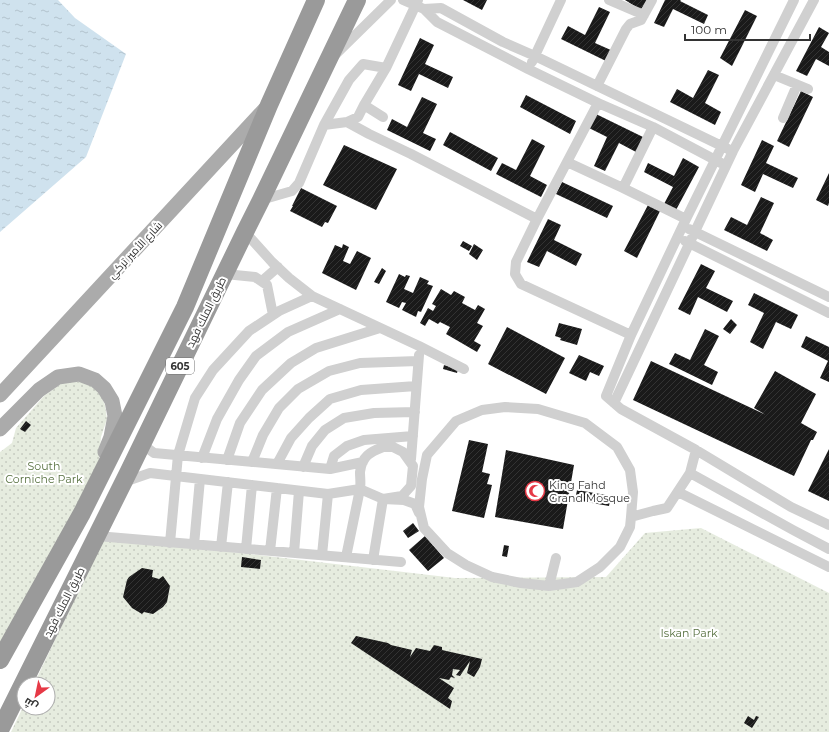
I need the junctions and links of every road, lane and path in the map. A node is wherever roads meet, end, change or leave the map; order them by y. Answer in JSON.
{"nodes":[{"id":1,"x":316,"y":0,"type":"edge"},
{"id":2,"x":357,"y":0,"type":"edge"},
{"id":3,"x":391,"y":0,"type":"edge"},
{"id":4,"x":403,"y":0,"type":"edge"},
{"id":5,"x":561,"y":0,"type":"edge"},
{"id":6,"x":609,"y":0,"type":"edge"},
{"id":7,"x":652,"y":0,"type":"edge"},
{"id":8,"x":794,"y":0,"type":"edge"},
{"id":9,"x":814,"y":0,"type":"edge"},
{"id":10,"x":419,"y":5,"type":"edge"},
{"id":11,"x":644,"y":15,"type":"junction"},
{"id":12,"x":535,"y":56,"type":"junction"},
{"id":13,"x":326,"y":64,"type":"junction"},
{"id":14,"x":386,"y":68,"type":"junction"},
{"id":15,"x":528,"y":69,"type":"junction"},
{"id":16,"x":774,"y":75,"type":"junction"},
{"id":17,"x":597,"y":86,"type":"junction"},
{"id":18,"x":797,"y":86,"type":"junction"},
{"id":19,"x":808,"y":89,"type":"dead end"},
{"id":20,"x":598,"y":103,"type":"junction"},
{"id":21,"x":269,"y":105,"type":"junction"},
{"id":22,"x":364,"y":105,"type":"junction"},
{"id":23,"x":383,"y":117,"type":"dead end"},
{"id":24,"x":783,"y":118,"type":"dead end"},
{"id":25,"x":347,"y":122,"type":"junction"},
{"id":26,"x":324,"y":125,"type":"junction"},
{"id":27,"x":653,"y":127,"type":"junction"},
{"id":28,"x":722,"y":147,"type":"junction"},
{"id":29,"x":733,"y":152,"type":"junction"},
{"id":30,"x":716,"y":160,"type":"junction"},
{"id":31,"x":567,"y":162,"type":"junction"},
{"id":32,"x":727,"y":165,"type":"junction"},
{"id":33,"x":623,"y":188,"type":"junction"},
{"id":34,"x":261,"y":200,"type":"junction"},
{"id":35,"x":537,"y":219,"type":"junction"},
{"id":36,"x":685,"y":223,"type":"junction"},
{"id":37,"x":245,"y":232,"type":"junction"},
{"id":38,"x":694,"y":232,"type":"junction"},
{"id":39,"x":678,"y":238,"type":"junction"},
{"id":40,"x":690,"y":244,"type":"junction"},
{"id":41,"x":278,"y":267,"type":"junction"},
{"id":42,"x":225,"y":274,"type":"junction"},
{"id":43,"x":262,"y":282,"type":"junction"},
{"id":44,"x":312,"y":296,"type":"junction"},
{"id":45,"x":829,"y":297,"type":"edge"},
{"id":46,"x":185,"y":306,"type":"junction"},
{"id":47,"x":340,"y":309,"type":"junction"},
{"id":48,"x":207,"y":310,"type":"junction"},
{"id":49,"x":829,"y":313,"type":"edge"},
{"id":50,"x":272,"y":316,"type":"junction"},
{"id":51,"x":380,"y":328,"type":"junction"},
{"id":52,"x":631,"y":335,"type":"junction"},
{"id":53,"x":166,"y":345,"type":"junction"},
{"id":54,"x":419,"y":346,"type":"junction"},
{"id":55,"x":188,"y":349,"type":"junction"},
{"id":56,"x":418,"y":361,"type":"junction"},
{"id":57,"x":464,"y":369,"type":"dead end"},
{"id":58,"x":416,"y":386,"type":"junction"},
{"id":59,"x":3,"y":392,"type":"edge"},
{"id":60,"x":614,"y":403,"type":"junction"},
{"id":61,"x":415,"y":412,"type":"junction"},
{"id":62,"x":15,"y":413,"type":"junction"},
{"id":63,"x":0,"y":429,"type":"edge"},
{"id":64,"x":413,"y":436,"type":"junction"},
{"id":65,"x":142,"y":444,"type":"junction"},
{"id":66,"x":696,"y":450,"type":"junction"},
{"id":67,"x":178,"y":455,"type":"junction"},
{"id":68,"x":427,"y":455,"type":"junction"},
{"id":69,"x":407,"y":456,"type":"junction"},
{"id":70,"x":202,"y":458,"type":"junction"},
{"id":71,"x":228,"y":460,"type":"junction"},
{"id":72,"x":252,"y":462,"type":"junction"},
{"id":73,"x":363,"y":462,"type":"junction"},
{"id":74,"x":277,"y":464,"type":"junction"},
{"id":75,"x":303,"y":467,"type":"junction"},
{"id":76,"x":330,"y":469,"type":"junction"},
{"id":77,"x":690,"y":473,"type":"junction"},
{"id":78,"x":176,"y":476,"type":"junction"},
{"id":79,"x":200,"y":479,"type":"junction"},
{"id":80,"x":124,"y":482,"type":"junction"},
{"id":81,"x":228,"y":482,"type":"junction"},
{"id":82,"x":252,"y":485,"type":"junction"},
{"id":83,"x":277,"y":488,"type":"junction"},
{"id":84,"x":360,"y":489,"type":"junction"},
{"id":85,"x":300,"y":491,"type":"junction"},
{"id":86,"x":678,"y":492,"type":"junction"},
{"id":87,"x":328,"y":494,"type":"junction"},
{"id":88,"x":383,"y":499,"type":"junction"},
{"id":89,"x":82,"y":514,"type":"junction"},
{"id":90,"x":631,"y":516,"type":"junction"},
{"id":91,"x":422,"y":522,"type":"junction"},
{"id":92,"x":829,"y":525,"type":"edge"},
{"id":93,"x":97,"y":536,"type":"junction"},
{"id":94,"x":170,"y":542,"type":"junction"},
{"id":95,"x":194,"y":544,"type":"junction"},
{"id":96,"x":221,"y":547,"type":"junction"},
{"id":97,"x":246,"y":549,"type":"junction"},
{"id":98,"x":829,"y":549,"type":"edge"},
{"id":99,"x":270,"y":551,"type":"junction"},
{"id":100,"x":294,"y":553,"type":"junction"},
{"id":101,"x":322,"y":555,"type":"junction"},
{"id":102,"x":346,"y":557,"type":"junction"},
{"id":103,"x":556,"y":558,"type":"dead end"},
{"id":104,"x":373,"y":560,"type":"junction"},
{"id":105,"x":401,"y":562,"type":"dead end"},
{"id":106,"x":829,"y":567,"type":"edge"},
{"id":107,"x":549,"y":586,"type":"junction"},
{"id":108,"x":0,"y":660,"type":"edge"},
{"id":109,"x":0,"y":730,"type":"edge"}],
"edges":[{"from":1,"to":21,"type":"highway","name":"طريق الملك فهد","number":"605"},
{"from":2,"to":13,"type":"highway","name":"طريق الملك فهد","number":"605"},
{"from":3,"to":13,"type":"street"},
{"from":4,"to":10,"type":"street"},
{"from":5,"to":12,"type":"street"},
{"from":6,"to":11,"type":"street"},
{"from":7,"to":11,"type":"street"},
{"from":8,"to":28,"type":"street"},
{"from":9,"to":16,"type":"street"},
{"from":10,"to":12,"type":"street"},
{"from":10,"to":14,"type":"street"},
{"from":10,"to":15,"type":"street"},
{"from":11,"to":17,"type":"street"},
{"from":12,"to":15,"type":"street"},
{"from":12,"to":17,"type":"street"},
{"from":13,"to":34,"type":"highway","name":"طريق الملك فهد","number":"605"},
{"from":14,"to":22,"type":"street"},
{"from":14,"to":26,"type":"street"},
{"from":15,"to":20,"type":"street"},
{"from":16,"to":18,"type":"street"},
{"from":16,"to":29,"type":"street"},
{"from":17,"to":28,"type":"street"},
{"from":18,"to":19,"type":"street"},
{"from":18,"to":24,"type":"street"},
{"from":20,"to":27,"type":"street"},
{"from":20,"to":31,"type":"street"},
{"from":21,"to":46,"type":"highway","name":"طريق الملك فهد","number":"605"},
{"from":21,"to":59,"type":"main road","name":"شارع الأمير تركي"},
{"from":22,"to":23,"type":"street"},
{"from":22,"to":25,"type":"street"},
{"from":25,"to":26,"type":"street"},
{"from":25,"to":35,"type":"street"},
{"from":26,"to":34,"type":"street"},
{"from":27,"to":30,"type":"street"},
{"from":27,"to":33,"type":"street"},
{"from":28,"to":29,"type":"street"},
{"from":28,"to":30,"type":"street"},
{"from":29,"to":32,"type":"street"},
{"from":30,"to":32,"type":"street"},
{"from":30,"to":36,"type":"street"},
{"from":31,"to":33,"type":"street"},
{"from":31,"to":35,"type":"street"},
{"from":32,"to":38,"type":"street"},
{"from":33,"to":36,"type":"street"},
{"from":34,"to":37,"type":"highway","name":"طريق الملك فهد","number":"605"},
{"from":35,"to":52,"type":"street"},
{"from":36,"to":38,"type":"street"},
{"from":36,"to":39,"type":"street"},
{"from":37,"to":41,"type":"street"},
{"from":37,"to":42,"type":"highway","name":"طريق الملك فهد","number":"605"},
{"from":38,"to":40,"type":"street"},
{"from":38,"to":45,"type":"street"},
{"from":39,"to":40,"type":"street"},
{"from":39,"to":52,"type":"street"},
{"from":40,"to":49,"type":"street"},
{"from":40,"to":60,"type":"street"},
{"from":41,"to":43,"type":"street"},
{"from":41,"to":44,"type":"street"},
{"from":42,"to":43,"type":"street"},
{"from":42,"to":48,"type":"highway","name":"طريق الملك فهد","number":"605"},
{"from":43,"to":50,"type":"street"},
{"from":44,"to":47,"type":"street"},
{"from":44,"to":50,"type":"street"},
{"from":46,"to":48,"type":"highway"},
{"from":46,"to":53,"type":"highway","name":"طريق الملك فهد","number":"605"},
{"from":47,"to":51,"type":"street"},
{"from":47,"to":70,"type":"street"},
{"from":48,"to":55,"type":"highway","name":"طريق الملك فهد","number":"605"},
{"from":50,"to":67,"type":"street"},
{"from":51,"to":54,"type":"street"},
{"from":51,"to":71,"type":"street"},
{"from":52,"to":60,"type":"street"},
{"from":53,"to":55,"type":"highway"},
{"from":53,"to":89,"type":"highway","name":"طريق الملك فهد","number":"605"},
{"from":54,"to":56,"type":"street"},
{"from":54,"to":57,"type":"street"},
{"from":55,"to":65,"type":"highway","name":"طريق الملك فهد","number":"605"},
{"from":56,"to":58,"type":"street"},
{"from":56,"to":72,"type":"street"},
{"from":58,"to":61,"type":"street"},
{"from":58,"to":74,"type":"street"},
{"from":59,"to":62,"type":"main road"},
{"from":60,"to":66,"type":"street"},
{"from":61,"to":64,"type":"street"},
{"from":61,"to":75,"type":"street"},
{"from":62,"to":63,"type":"main road"},
{"from":62,"to":89,"type":"main road"},
{"from":64,"to":69,"type":"street"},
{"from":64,"to":76,"type":"street"},
{"from":65,"to":67,"type":"street"},
{"from":65,"to":80,"type":"highway","name":"طريق الملك فهد","number":"605"},
{"from":66,"to":77,"type":"street"},
{"from":66,"to":92,"type":"street"},
{"from":67,"to":70,"type":"street"},
{"from":67,"to":78,"type":"street"},
{"from":68,"to":69,"type":"street"},
{"from":68,"to":90,"type":"street"},
{"from":68,"to":91,"type":"street"},
{"from":69,"to":73,"type":"street"},
{"from":69,"to":88,"type":"street"},
{"from":70,"to":71,"type":"street"},
{"from":71,"to":72,"type":"street"},
{"from":72,"to":74,"type":"street"},
{"from":73,"to":76,"type":"street"},
{"from":73,"to":84,"type":"street"},
{"from":74,"to":75,"type":"street"},
{"from":75,"to":76,"type":"street"},
{"from":77,"to":86,"type":"street"},
{"from":77,"to":98,"type":"street"},
{"from":78,"to":79,"type":"street"},
{"from":78,"to":80,"type":"street"},
{"from":78,"to":94,"type":"street"},
{"from":79,"to":81,"type":"street"},
{"from":79,"to":95,"type":"street"},
{"from":80,"to":93,"type":"highway","name":"طريق الملك فهد","number":"605"},
{"from":81,"to":82,"type":"street"},
{"from":81,"to":96,"type":"street"},
{"from":82,"to":83,"type":"street"},
{"from":82,"to":97,"type":"street"},
{"from":83,"to":85,"type":"street"},
{"from":83,"to":99,"type":"street"},
{"from":84,"to":87,"type":"street"},
{"from":84,"to":88,"type":"street"},
{"from":84,"to":102,"type":"street"},
{"from":85,"to":87,"type":"street"},
{"from":85,"to":100,"type":"street"},
{"from":86,"to":90,"type":"street"},
{"from":86,"to":106,"type":"street"},
{"from":87,"to":101,"type":"street"},
{"from":88,"to":91,"type":"street"},
{"from":88,"to":104,"type":"street"},
{"from":89,"to":108,"type":"highway","name":"طريق الملك فهد","number":"605"},
{"from":90,"to":107,"type":"street"},
{"from":91,"to":107,"type":"street"},
{"from":93,"to":94,"type":"street"},
{"from":93,"to":109,"type":"highway","name":"طريق الملك فهد","number":"605"},
{"from":94,"to":95,"type":"street"},
{"from":95,"to":96,"type":"street"},
{"from":96,"to":97,"type":"street"},
{"from":97,"to":99,"type":"street"},
{"from":99,"to":100,"type":"street"},
{"from":100,"to":101,"type":"street"},
{"from":101,"to":102,"type":"street"},
{"from":102,"to":104,"type":"street"},
{"from":103,"to":107,"type":"street"},
{"from":104,"to":105,"type":"street"}]}
